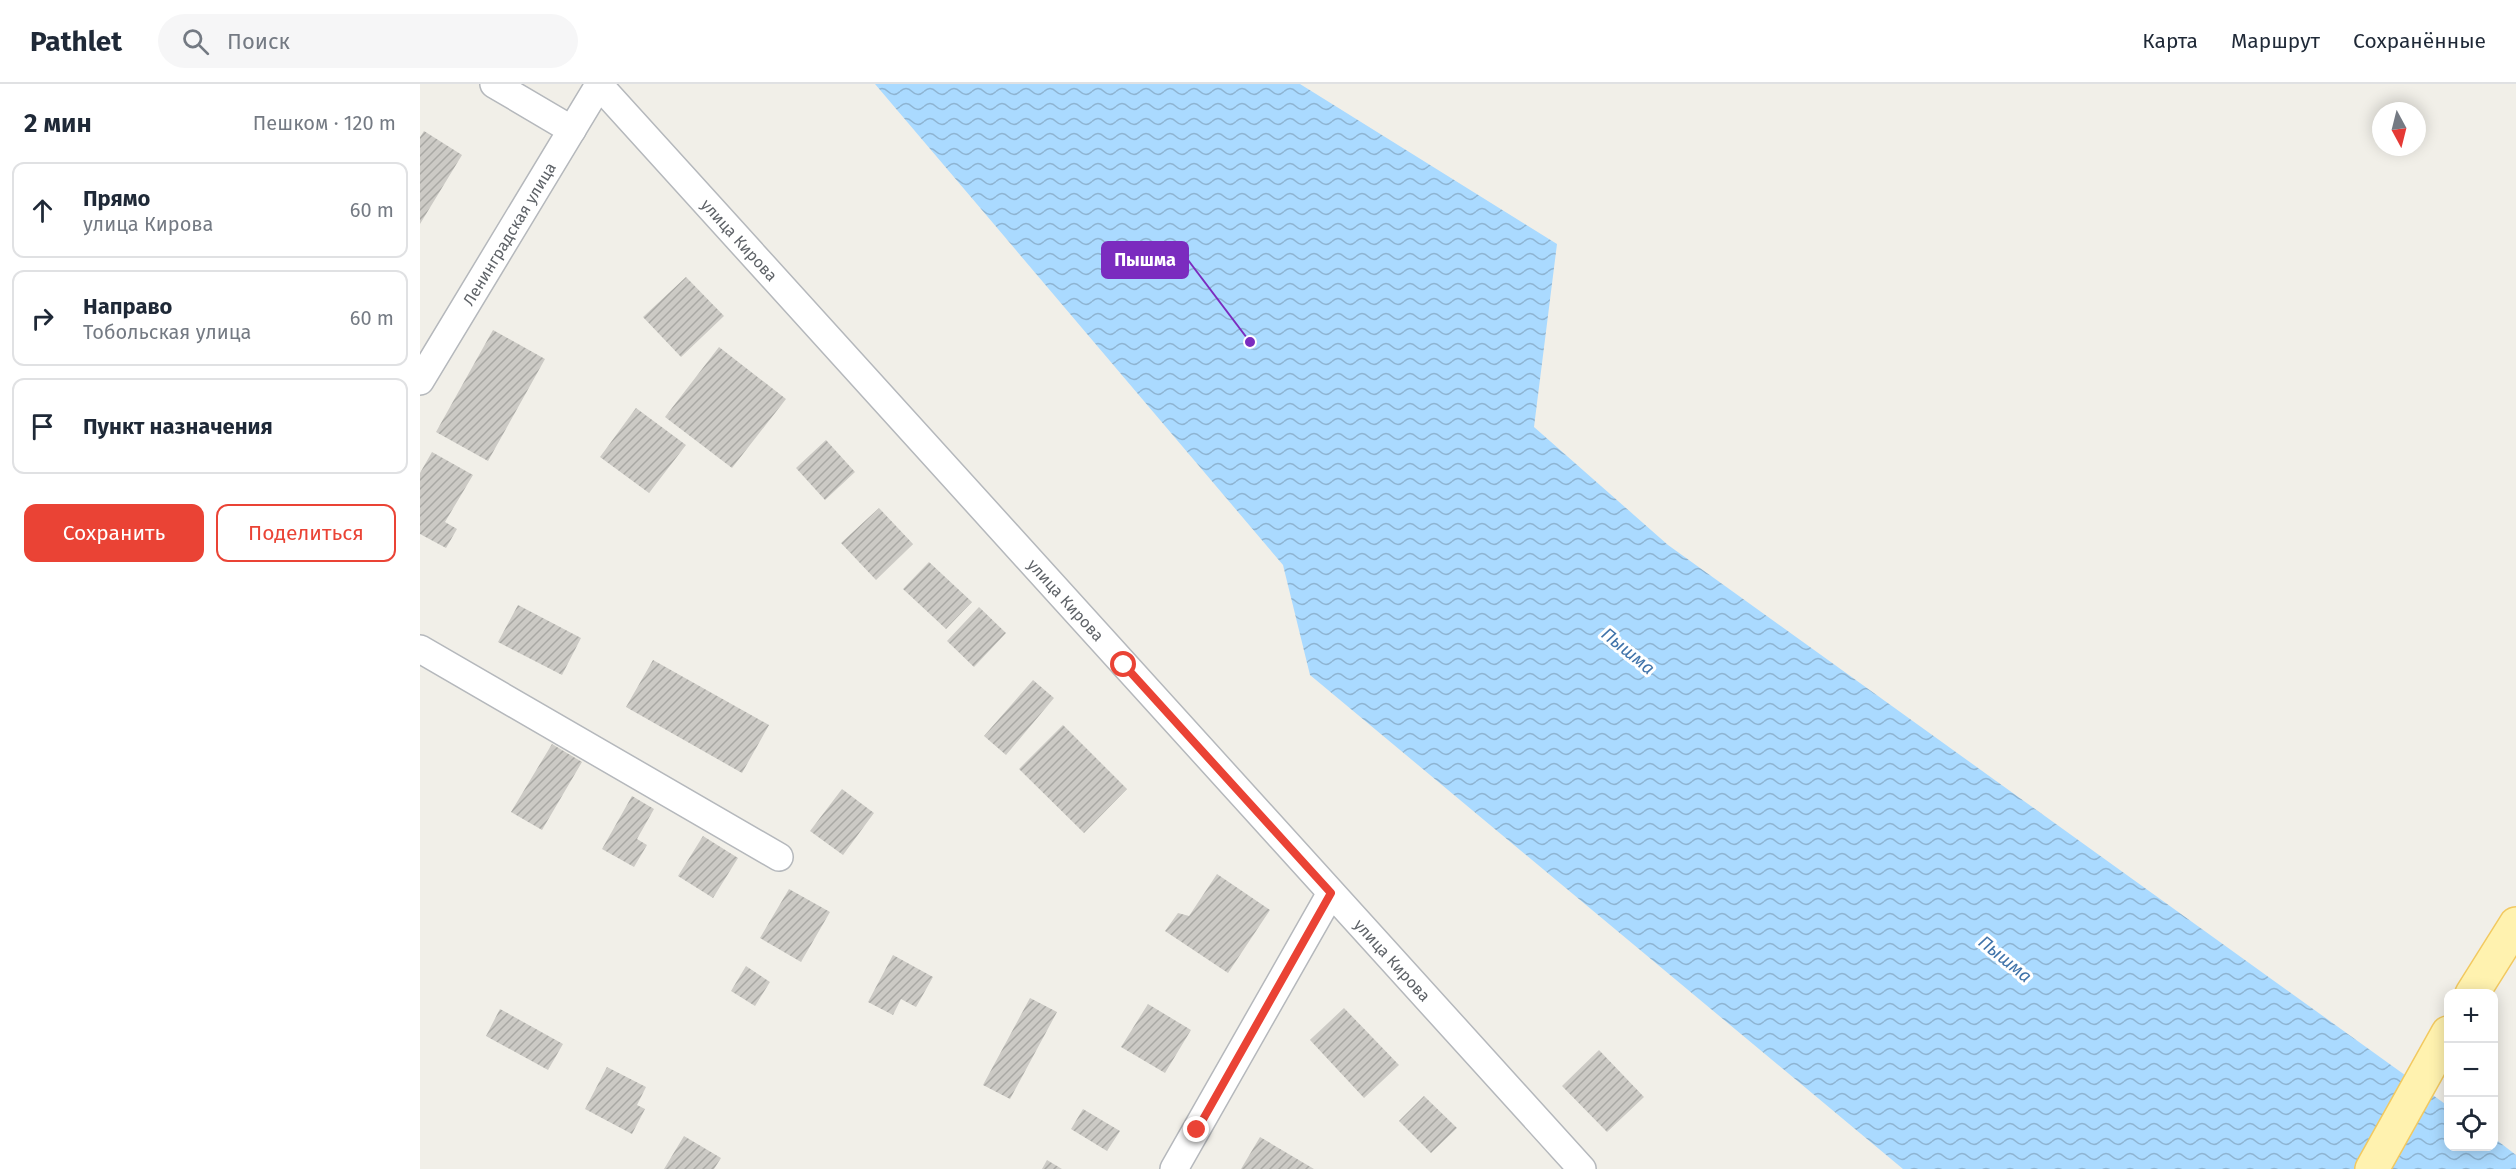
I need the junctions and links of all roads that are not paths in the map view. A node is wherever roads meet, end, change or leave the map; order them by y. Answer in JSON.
{"nodes":[{"id":1,"x":494,"y":84,"type":"edge"},
{"id":2,"x":599,"y":85,"type":"edge"},
{"id":3,"x":572,"y":130,"type":"junction"},
{"id":4,"x":420,"y":381,"type":"edge"},
{"id":5,"x":420,"y":649,"type":"edge"},
{"id":6,"x":778,"y":857,"type":"dead end"},
{"id":7,"x":1331,"y":893,"type":"junction"},
{"id":8,"x":2516,"y":924,"type":"edge"},
{"id":9,"x":2475,"y":989,"type":"edge"},
{"id":10,"x":2444,"y":1040,"type":"edge"},
{"id":11,"x":1174,"y":1169,"type":"edge"},
{"id":12,"x":1582,"y":1169,"type":"edge"},
{"id":13,"x":2372,"y":1169,"type":"edge"}],
"edges":[{"from":1,"to":3,"type":"street"},
{"from":2,"to":3,"type":"street","name":"Ленинградская улица"},
{"from":2,"to":7,"type":"street","name":"улица Кирова"},
{"from":3,"to":4,"type":"street","name":"Ленинградская улица"},
{"from":5,"to":6,"type":"street"},
{"from":7,"to":11,"type":"street"},
{"from":7,"to":12,"type":"street","name":"улица Кирова"},
{"from":8,"to":9,"type":"main road"},
{"from":10,"to":13,"type":"main road"}]}
